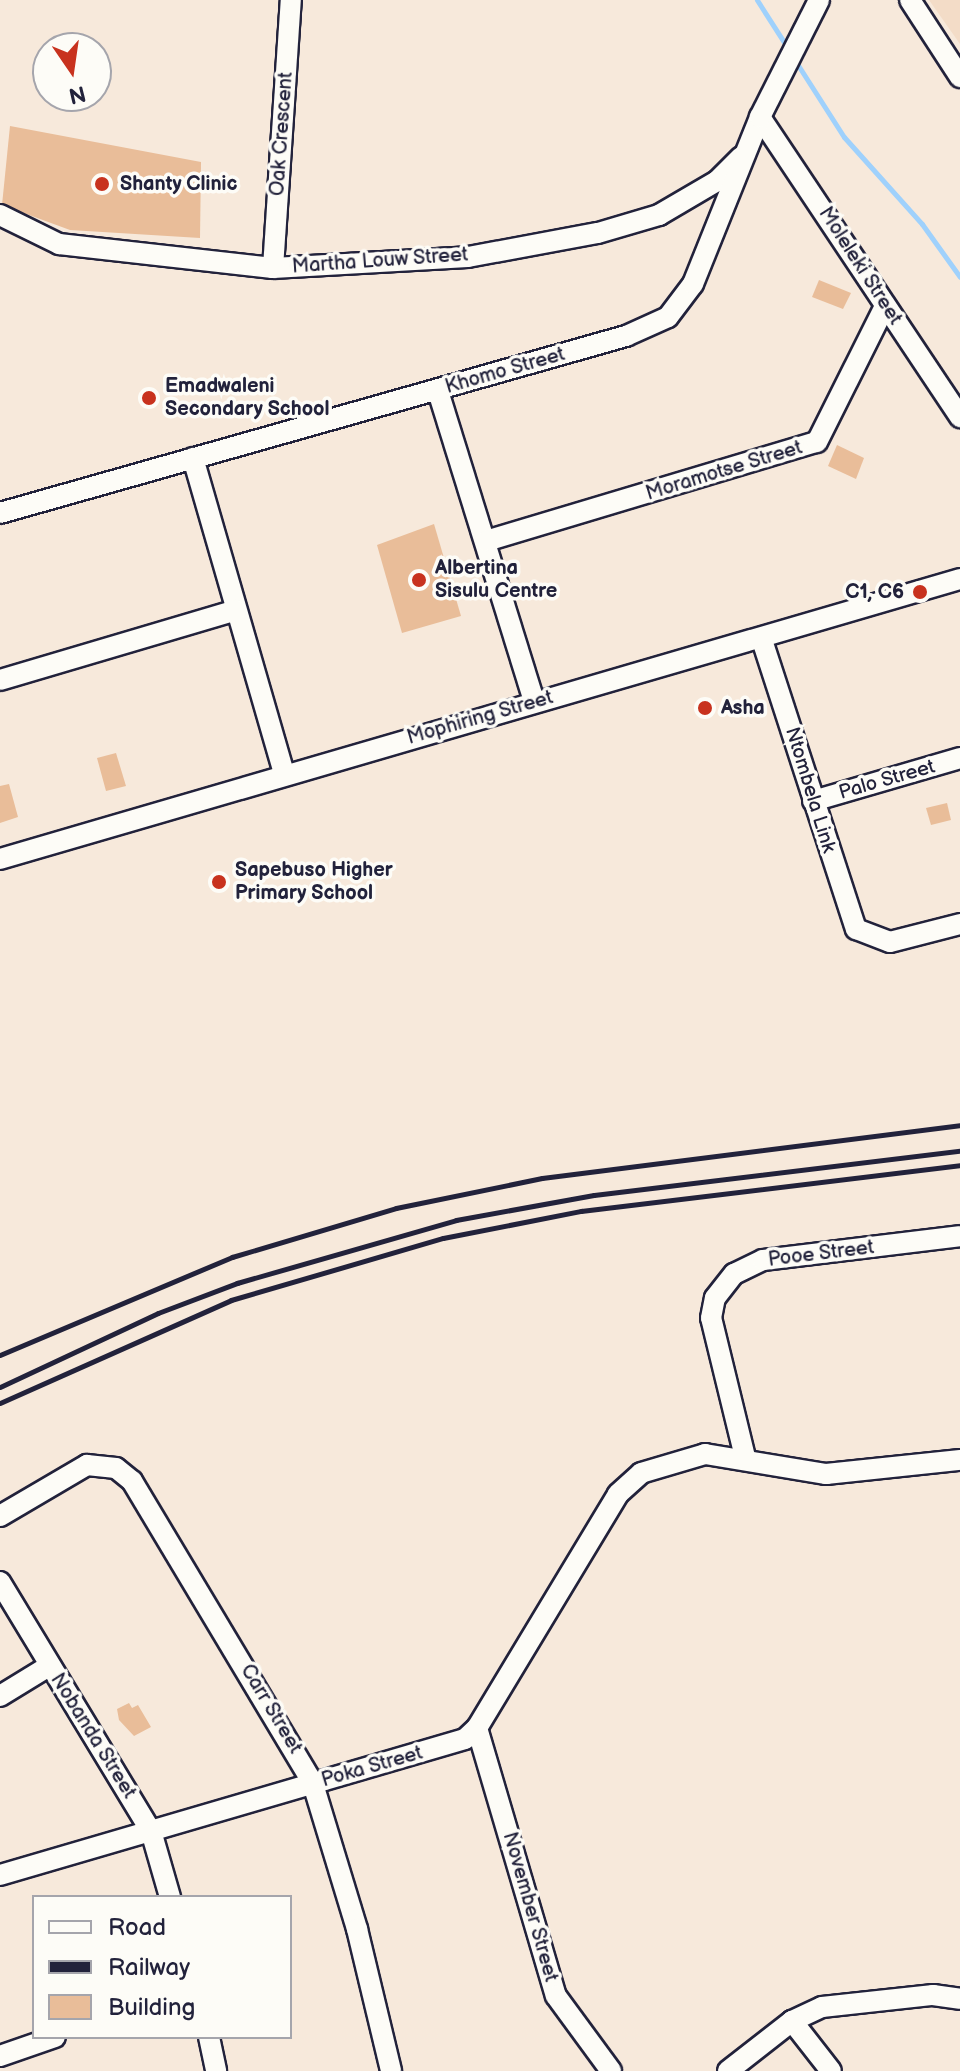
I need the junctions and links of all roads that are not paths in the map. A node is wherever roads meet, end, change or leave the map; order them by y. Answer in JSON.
{"nodes":[{"id":1,"x":291,"y":0,"type":"edge"},
{"id":2,"x":910,"y":0,"type":"edge"},
{"id":3,"x":818,"y":2,"type":"edge"},
{"id":4,"x":960,"y":77,"type":"edge"},
{"id":5,"x":760,"y":117,"type":"junction"},
{"id":6,"x":744,"y":155,"type":"junction"},
{"id":7,"x":0,"y":215,"type":"edge"},
{"id":8,"x":273,"y":268,"type":"junction"},
{"id":9,"x":885,"y":306,"type":"junction"},
{"id":10,"x":438,"y":391,"type":"junction"},
{"id":11,"x":960,"y":417,"type":"edge"},
{"id":12,"x":193,"y":458,"type":"junction"},
{"id":13,"x":0,"y":513,"type":"edge"},
{"id":14,"x":486,"y":541,"type":"junction"},
{"id":15,"x":960,"y":579,"type":"edge"},
{"id":16,"x":236,"y":610,"type":"junction"},
{"id":17,"x":762,"y":640,"type":"junction"},
{"id":18,"x":0,"y":680,"type":"edge"},
{"id":19,"x":534,"y":701,"type":"junction"},
{"id":20,"x":960,"y":758,"type":"edge"},
{"id":21,"x":284,"y":774,"type":"junction"},
{"id":22,"x":813,"y":801,"type":"junction"},
{"id":23,"x":0,"y":859,"type":"edge"},
{"id":24,"x":960,"y":924,"type":"edge"},
{"id":25,"x":960,"y":1236,"type":"edge"},
{"id":26,"x":745,"y":1457,"type":"junction"},
{"id":27,"x":960,"y":1460,"type":"edge"},
{"id":28,"x":0,"y":1516,"type":"edge"},
{"id":29,"x":0,"y":1582,"type":"edge"},
{"id":30,"x":49,"y":1666,"type":"junction"},
{"id":31,"x":0,"y":1696,"type":"edge"},
{"id":32,"x":477,"y":1728,"type":"junction"},
{"id":33,"x":313,"y":1784,"type":"junction"},
{"id":34,"x":151,"y":1831,"type":"junction"},
{"id":35,"x":0,"y":1875,"type":"edge"},
{"id":36,"x":169,"y":1895,"type":"edge"},
{"id":37,"x":960,"y":1999,"type":"edge"},
{"id":38,"x":792,"y":2021,"type":"junction"},
{"id":39,"x":49,"y":2039,"type":"edge"},
{"id":40,"x":209,"y":2039,"type":"edge"},
{"id":41,"x":0,"y":2056,"type":"edge"},
{"id":42,"x":216,"y":2071,"type":"edge"},
{"id":43,"x":391,"y":2071,"type":"edge"},
{"id":44,"x":611,"y":2071,"type":"edge"},
{"id":45,"x":728,"y":2071,"type":"edge"},
{"id":46,"x":831,"y":2071,"type":"edge"}],
"edges":[{"from":1,"to":8,"type":"street","name":"Oak Crescent"},
{"from":2,"to":4,"type":"street"},
{"from":3,"to":5,"type":"street","name":"Khomo Street"},
{"from":5,"to":6,"type":"street","name":"Khomo Street"},
{"from":5,"to":9,"type":"street","name":"Moleleki Street"},
{"from":6,"to":8,"type":"street","name":"Martha Louw Street"},
{"from":6,"to":10,"type":"street","name":"Khomo Street"},
{"from":7,"to":8,"type":"street","name":"Martha Louw Street"},
{"from":9,"to":11,"type":"street","name":"Moleleki Street"},
{"from":9,"to":14,"type":"street","name":"Moramotse Street"},
{"from":10,"to":12,"type":"street","name":"Khomo Street"},
{"from":10,"to":14,"type":"street"},
{"from":12,"to":13,"type":"street","name":"Khomo Street"},
{"from":12,"to":16,"type":"street"},
{"from":14,"to":19,"type":"street"},
{"from":15,"to":17,"type":"street","name":"Mophiring Street"},
{"from":16,"to":18,"type":"street"},
{"from":16,"to":21,"type":"street"},
{"from":17,"to":19,"type":"street","name":"Mophiring Street"},
{"from":17,"to":22,"type":"street","name":"Ntombela Link"},
{"from":19,"to":21,"type":"street","name":"Mophiring Street"},
{"from":20,"to":22,"type":"street","name":"Palo Street"},
{"from":21,"to":23,"type":"street","name":"Mophiring Street"},
{"from":22,"to":24,"type":"street","name":"Ntombela Link"},
{"from":25,"to":26,"type":"street","name":"Pooe Street"},
{"from":26,"to":27,"type":"street"},
{"from":26,"to":32,"type":"street"},
{"from":28,"to":33,"type":"street","name":"Carr Street"},
{"from":29,"to":30,"type":"street","name":"Nobanda Street"},
{"from":30,"to":31,"type":"street"},
{"from":30,"to":34,"type":"street","name":"Nobanda Street"},
{"from":32,"to":33,"type":"street","name":"Poka Street"},
{"from":32,"to":44,"type":"street","name":"November Street"},
{"from":33,"to":34,"type":"street","name":"Poka Street"},
{"from":33,"to":43,"type":"street","name":"Carr Street"},
{"from":34,"to":35,"type":"street","name":"Poka Street"},
{"from":34,"to":36,"type":"street","name":"Nobanda Street"},
{"from":37,"to":38,"type":"street"},
{"from":38,"to":45,"type":"street"},
{"from":38,"to":46,"type":"street"},
{"from":39,"to":41,"type":"street"},
{"from":40,"to":42,"type":"street"}]}
